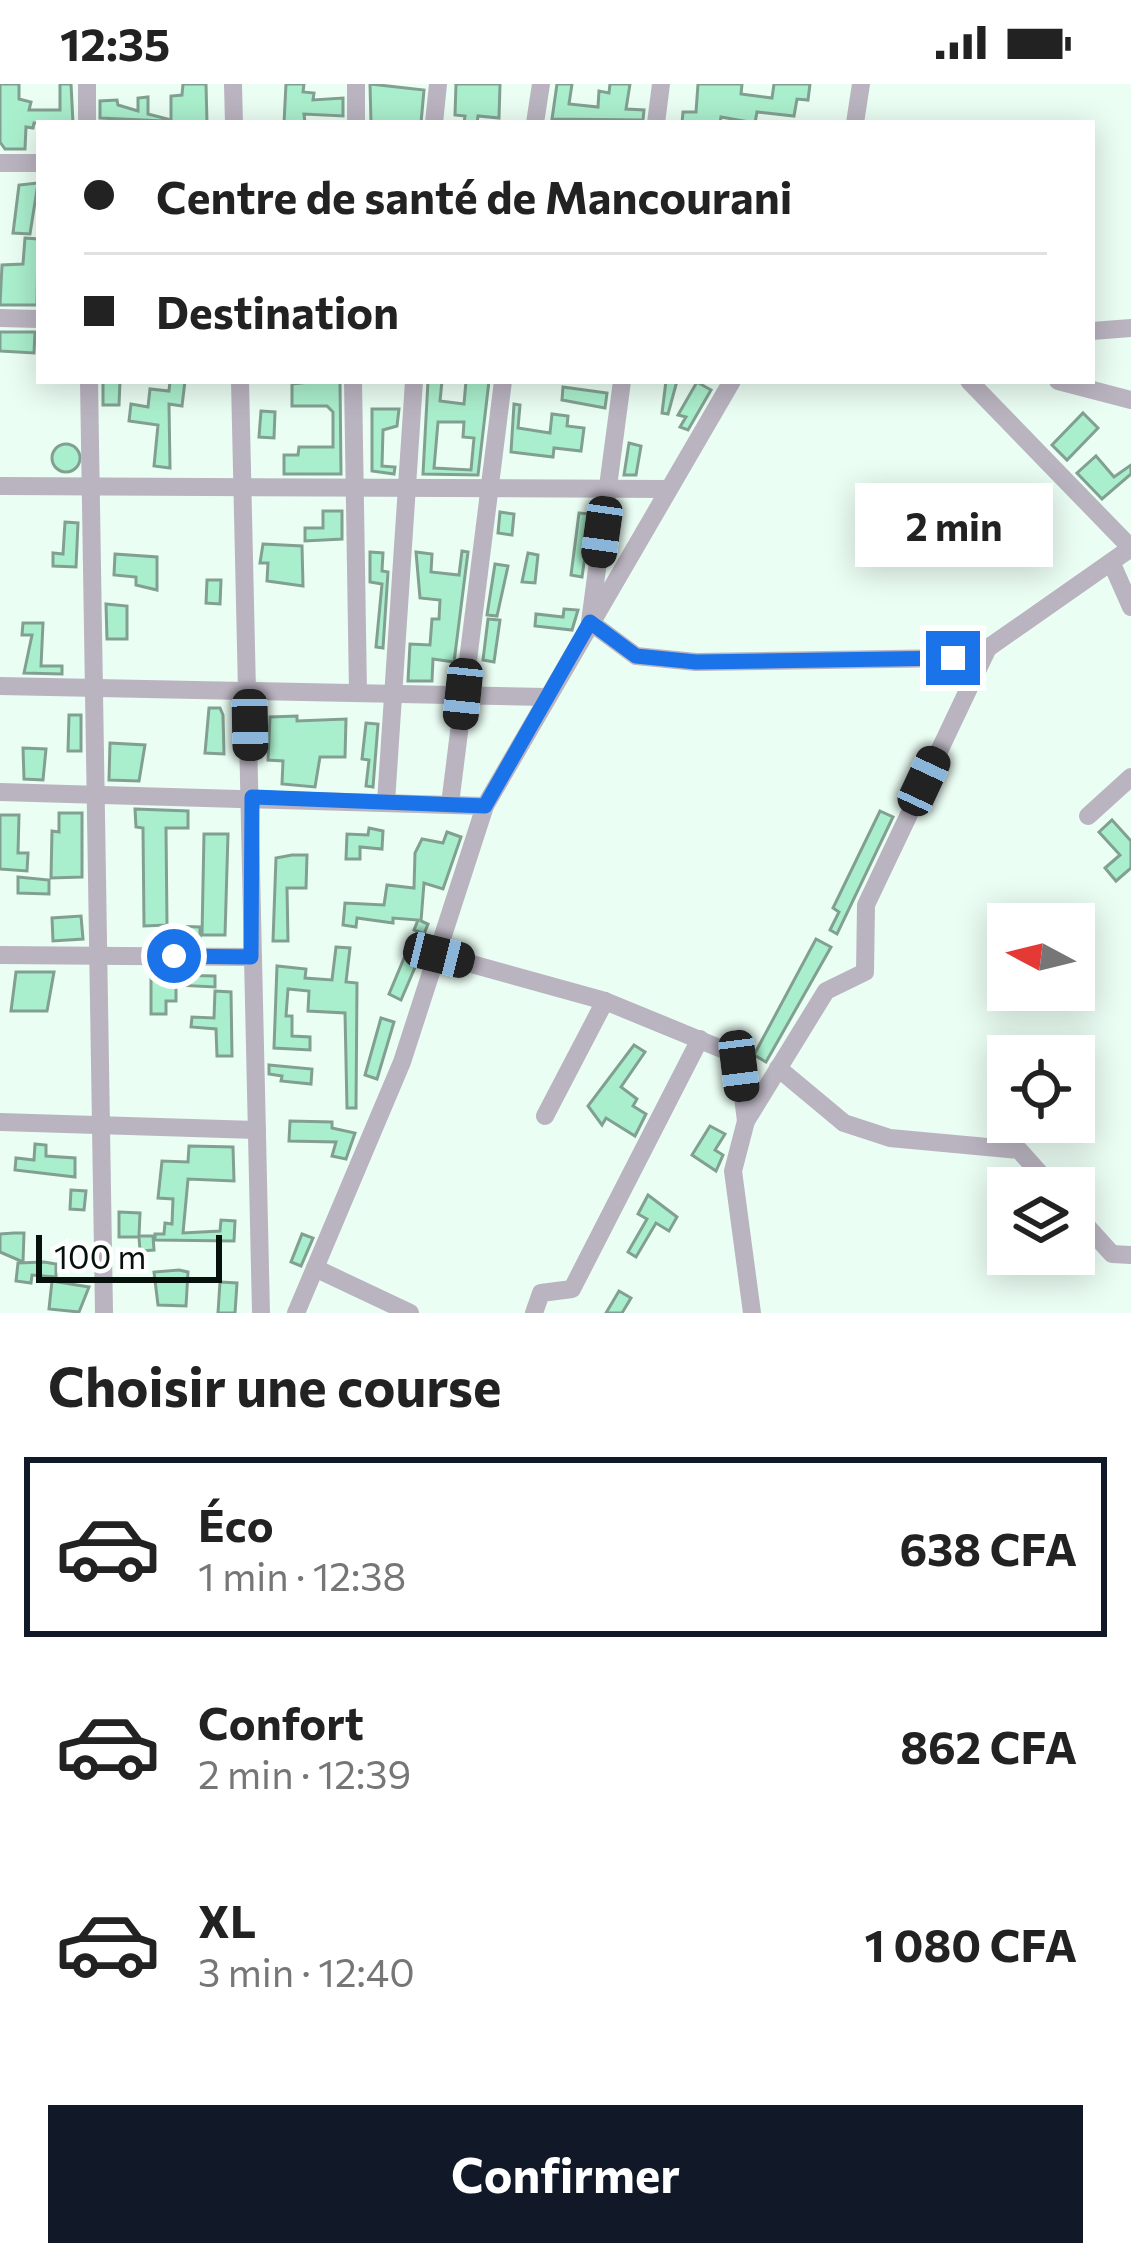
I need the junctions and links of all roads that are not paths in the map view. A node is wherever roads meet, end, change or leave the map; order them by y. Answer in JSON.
{"nodes":[{"id":1,"x":87,"y":84,"type":"edge"},
{"id":2,"x":233,"y":84,"type":"edge"},
{"id":3,"x":356,"y":84,"type":"edge"},
{"id":4,"x":438,"y":84,"type":"edge"},
{"id":5,"x":542,"y":84,"type":"edge"},
{"id":6,"x":662,"y":84,"type":"edge"},
{"id":7,"x":861,"y":84,"type":"edge"},
{"id":8,"x":87,"y":120,"type":"edge"},
{"id":9,"x":234,"y":120,"type":"edge"},
{"id":10,"x":356,"y":120,"type":"edge"},
{"id":11,"x":434,"y":120,"type":"edge"},
{"id":12,"x":536,"y":120,"type":"edge"},
{"id":13,"x":656,"y":120,"type":"edge"},
{"id":14,"x":855,"y":120,"type":"edge"},
{"id":15,"x":0,"y":163,"type":"edge"},
{"id":16,"x":36,"y":163,"type":"edge"},
{"id":17,"x":0,"y":318,"type":"edge"},
{"id":18,"x":36,"y":319,"type":"edge"},
{"id":19,"x":1131,"y":328,"type":"edge"},
{"id":20,"x":1095,"y":331,"type":"edge"},
{"id":21,"x":89,"y":384,"type":"edge"},
{"id":22,"x":240,"y":384,"type":"edge"},
{"id":23,"x":353,"y":384,"type":"edge"},
{"id":24,"x":414,"y":384,"type":"edge"},
{"id":25,"x":503,"y":384,"type":"edge"},
{"id":26,"x":622,"y":384,"type":"edge"},
{"id":27,"x":729,"y":384,"type":"edge"},
{"id":28,"x":973,"y":384,"type":"edge"},
{"id":29,"x":1070,"y":384,"type":"edge"},
{"id":30,"x":1131,"y":400,"type":"edge"},
{"id":31,"x":92,"y":484,"type":"junction"},
{"id":32,"x":354,"y":484,"type":"junction"},
{"id":33,"x":408,"y":485,"type":"junction"},
{"id":34,"x":0,"y":486,"type":"edge"},
{"id":35,"x":608,"y":487,"type":"junction"},
{"id":36,"x":244,"y":488,"type":"junction"},
{"id":37,"x":489,"y":488,"type":"junction"},
{"id":38,"x":669,"y":489,"type":"junction"},
{"id":39,"x":1131,"y":548,"type":"edge"},
{"id":40,"x":1112,"y":564,"type":"junction"},
{"id":41,"x":1131,"y":607,"type":"edge"},
{"id":42,"x":590,"y":622,"type":"junction"},
{"id":43,"x":988,"y":648,"type":"junction"},
{"id":44,"x":0,"y":686,"type":"edge"},
{"id":45,"x":98,"y":688,"type":"junction"},
{"id":46,"x":250,"y":689,"type":"junction"},
{"id":47,"x":358,"y":692,"type":"junction"},
{"id":48,"x":395,"y":693,"type":"junction"},
{"id":49,"x":463,"y":694,"type":"junction"},
{"id":50,"x":547,"y":697,"type":"junction"},
{"id":51,"x":1131,"y":777,"type":"edge"},
{"id":52,"x":0,"y":792,"type":"edge"},
{"id":53,"x":100,"y":793,"type":"junction"},
{"id":54,"x":252,"y":797,"type":"junction"},
{"id":55,"x":386,"y":802,"type":"junction"},
{"id":56,"x":450,"y":804,"type":"junction"},
{"id":57,"x":485,"y":806,"type":"junction"},
{"id":58,"x":1088,"y":816,"type":"dead end"},
{"id":59,"x":0,"y":955,"type":"edge"},
{"id":60,"x":439,"y":955,"type":"junction"},
{"id":61,"x":96,"y":956,"type":"junction"},
{"id":62,"x":251,"y":957,"type":"junction"},
{"id":63,"x":605,"y":1001,"type":"junction"},
{"id":64,"x":700,"y":1039,"type":"junction"},
{"id":65,"x":778,"y":1068,"type":"junction"},
{"id":66,"x":545,"y":1116,"type":"dead end"},
{"id":67,"x":746,"y":1121,"type":"junction"},
{"id":68,"x":0,"y":1122,"type":"edge"},
{"id":69,"x":99,"y":1125,"type":"junction"},
{"id":70,"x":257,"y":1130,"type":"junction"},
{"id":71,"x":1034,"y":1167,"type":"edge"},
{"id":72,"x":1095,"y":1235,"type":"edge"},
{"id":73,"x":1131,"y":1255,"type":"edge"},
{"id":74,"x":315,"y":1268,"type":"junction"},
{"id":75,"x":104,"y":1313,"type":"edge"},
{"id":76,"x":261,"y":1313,"type":"edge"},
{"id":77,"x":296,"y":1313,"type":"edge"},
{"id":78,"x":410,"y":1313,"type":"edge"},
{"id":79,"x":534,"y":1313,"type":"edge"},
{"id":80,"x":752,"y":1313,"type":"edge"}],
"edges":[{"from":1,"to":8,"type":"street"},
{"from":2,"to":9,"type":"street"},
{"from":3,"to":10,"type":"street"},
{"from":4,"to":11,"type":"street"},
{"from":5,"to":12,"type":"street"},
{"from":6,"to":13,"type":"street"},
{"from":7,"to":14,"type":"street"},
{"from":15,"to":16,"type":"street"},
{"from":17,"to":18,"type":"street"},
{"from":19,"to":20,"type":"street"},
{"from":21,"to":31,"type":"street"},
{"from":22,"to":36,"type":"street"},
{"from":23,"to":32,"type":"street"},
{"from":24,"to":33,"type":"street"},
{"from":25,"to":37,"type":"street"},
{"from":26,"to":35,"type":"street"},
{"from":27,"to":38,"type":"street"},
{"from":28,"to":39,"type":"street"},
{"from":29,"to":30,"type":"street"},
{"from":31,"to":34,"type":"street"},
{"from":31,"to":36,"type":"street"},
{"from":31,"to":45,"type":"street"},
{"from":32,"to":33,"type":"street"},
{"from":32,"to":36,"type":"street"},
{"from":32,"to":47,"type":"street"},
{"from":33,"to":37,"type":"street"},
{"from":33,"to":48,"type":"street"},
{"from":35,"to":37,"type":"street"},
{"from":35,"to":38,"type":"street"},
{"from":35,"to":42,"type":"street"},
{"from":36,"to":46,"type":"street"},
{"from":37,"to":49,"type":"street"},
{"from":38,"to":42,"type":"street"},
{"from":39,"to":40,"type":"street"},
{"from":40,"to":41,"type":"street"},
{"from":40,"to":43,"type":"street"},
{"from":42,"to":43,"type":"street"},
{"from":42,"to":50,"type":"street"},
{"from":43,"to":65,"type":"street"},
{"from":44,"to":45,"type":"street"},
{"from":45,"to":46,"type":"street"},
{"from":45,"to":53,"type":"street"},
{"from":46,"to":47,"type":"street"},
{"from":46,"to":54,"type":"street"},
{"from":47,"to":48,"type":"street"},
{"from":48,"to":49,"type":"street"},
{"from":48,"to":55,"type":"street"},
{"from":49,"to":50,"type":"street"},
{"from":49,"to":56,"type":"street"},
{"from":50,"to":57,"type":"street"},
{"from":51,"to":58,"type":"street"},
{"from":52,"to":53,"type":"street"},
{"from":53,"to":54,"type":"street"},
{"from":53,"to":61,"type":"street"},
{"from":54,"to":55,"type":"street"},
{"from":54,"to":62,"type":"street"},
{"from":55,"to":56,"type":"street"},
{"from":56,"to":57,"type":"street"},
{"from":57,"to":60,"type":"street"},
{"from":59,"to":61,"type":"street"},
{"from":60,"to":63,"type":"street"},
{"from":60,"to":74,"type":"street"},
{"from":61,"to":62,"type":"street"},
{"from":61,"to":69,"type":"street"},
{"from":62,"to":70,"type":"street"},
{"from":63,"to":64,"type":"street"},
{"from":63,"to":66,"type":"street"},
{"from":64,"to":67,"type":"street"},
{"from":64,"to":79,"type":"street"},
{"from":65,"to":67,"type":"street"},
{"from":65,"to":71,"type":"street"},
{"from":67,"to":80,"type":"street"},
{"from":68,"to":69,"type":"street"},
{"from":69,"to":70,"type":"street"},
{"from":69,"to":75,"type":"street"},
{"from":70,"to":76,"type":"street"},
{"from":72,"to":73,"type":"street"},
{"from":74,"to":77,"type":"street"},
{"from":74,"to":78,"type":"street"}]}
